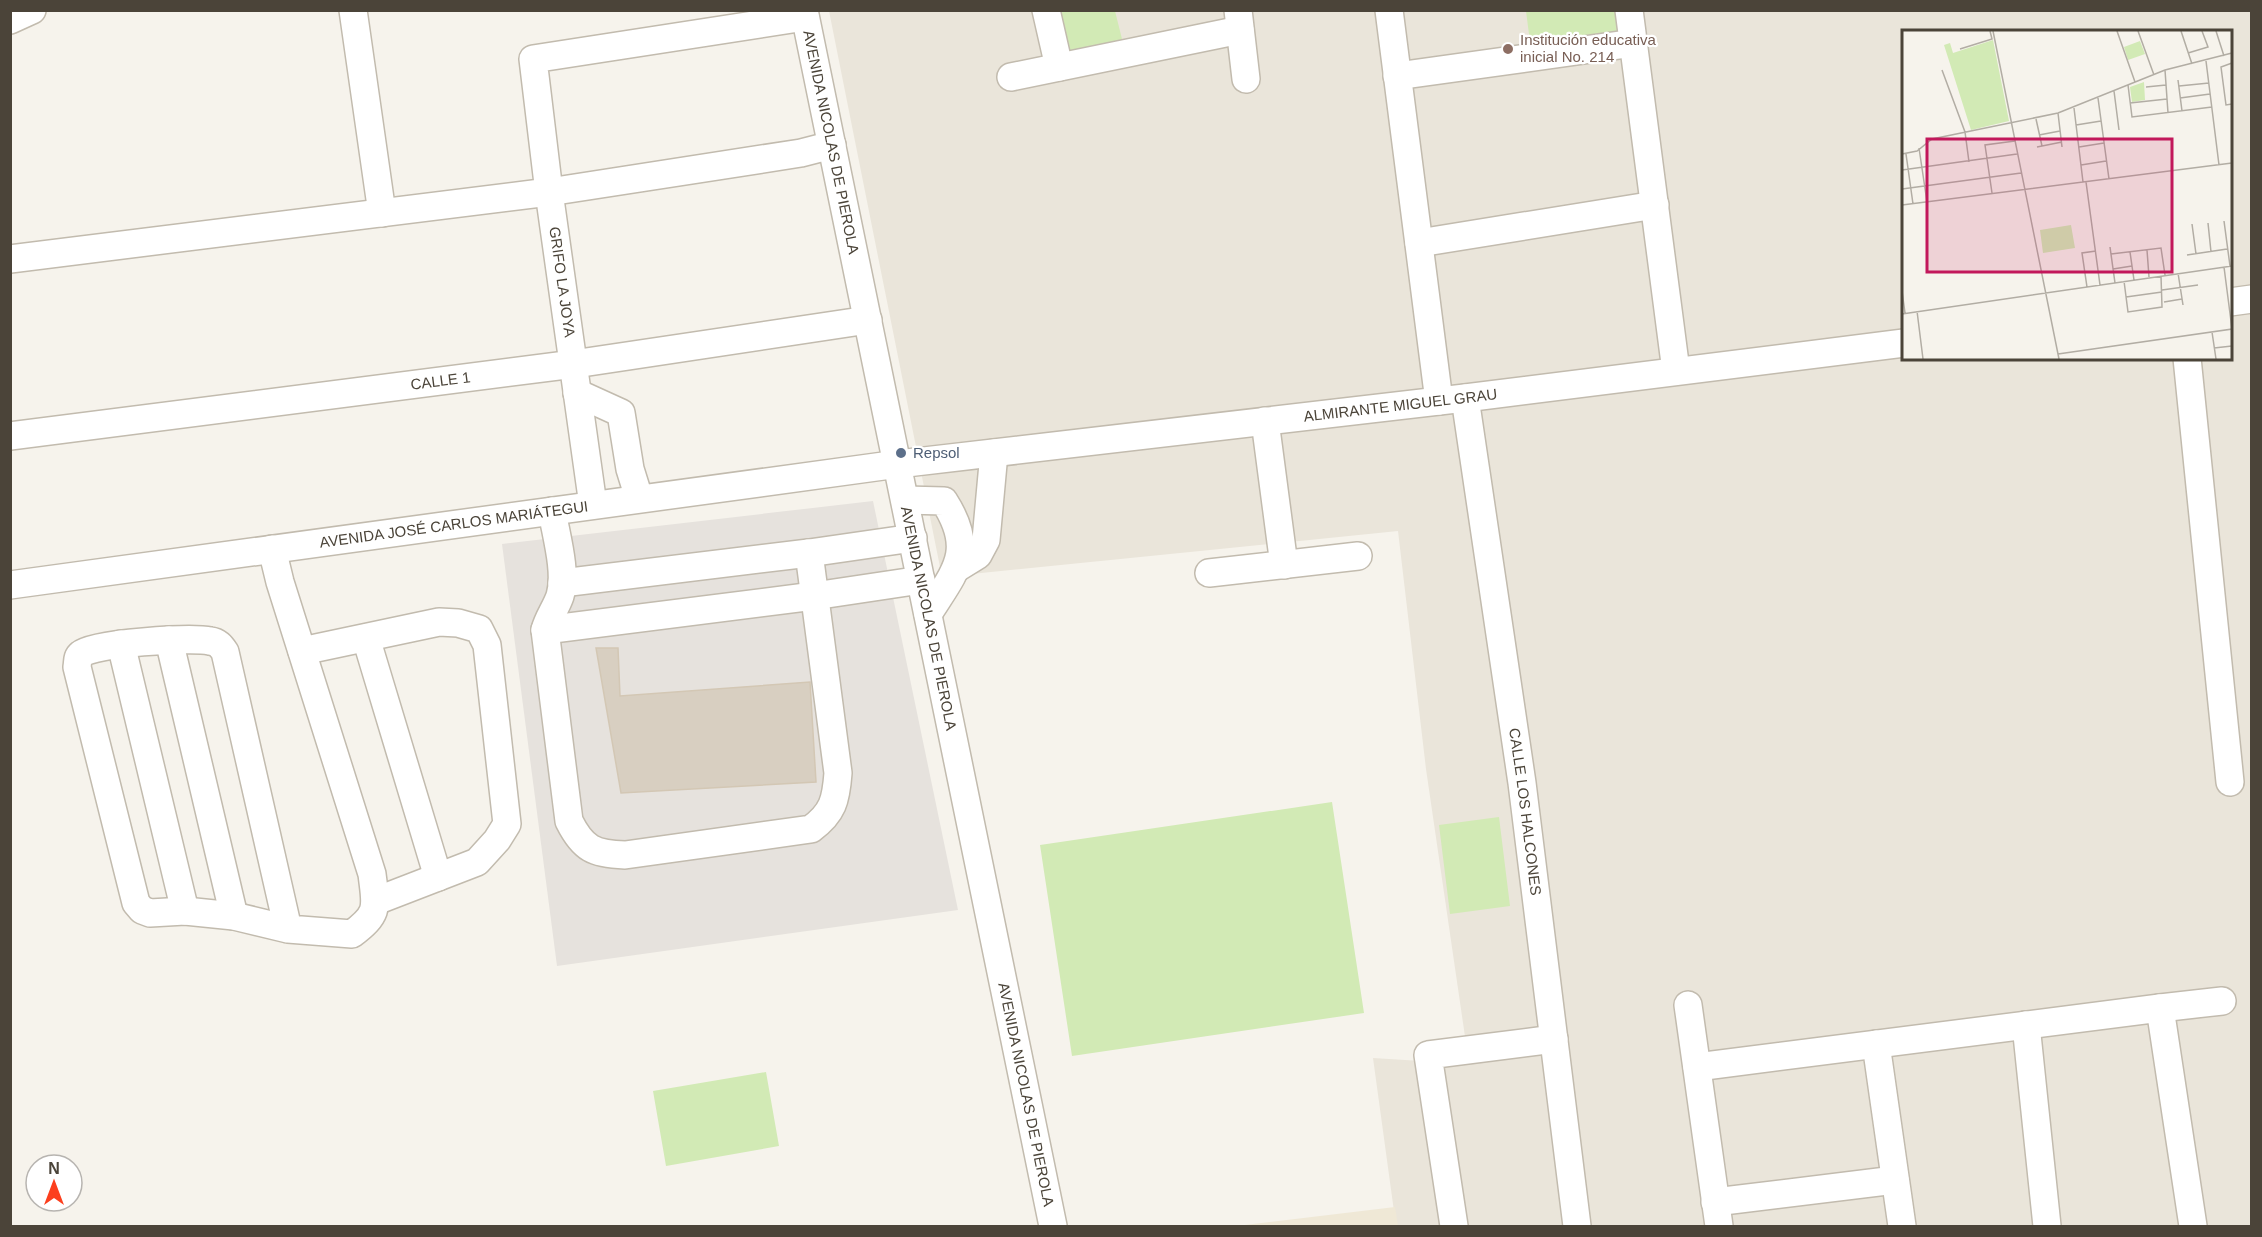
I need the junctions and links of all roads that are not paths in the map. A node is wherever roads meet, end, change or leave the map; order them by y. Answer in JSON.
{"nodes":[{"id":1,"x":32,"y":10,"type":"edge"},
{"id":2,"x":353,"y":10,"type":"edge"},
{"id":3,"x":1046,"y":10,"type":"edge"},
{"id":4,"x":1389,"y":10,"type":"edge"},
{"id":5,"x":1629,"y":10,"type":"edge"},
{"id":6,"x":804,"y":14,"type":"edge"},
{"id":7,"x":10,"y":20,"type":"edge"},
{"id":8,"x":1239,"y":20,"type":"edge"},
{"id":9,"x":1634,"y":43,"type":"junction"},
{"id":10,"x":1059,"y":67,"type":"junction"},
{"id":11,"x":1397,"y":76,"type":"junction"},
{"id":12,"x":1011,"y":77,"type":"dead end"},
{"id":13,"x":1246,"y":79,"type":"dead end"},
{"id":14,"x":832,"y":145,"type":"junction"},
{"id":15,"x":549,"y":192,"type":"junction"},
{"id":16,"x":1655,"y":205,"type":"junction"},
{"id":17,"x":382,"y":213,"type":"junction"},
{"id":18,"x":1419,"y":243,"type":"junction"},
{"id":19,"x":10,"y":259,"type":"edge"},
{"id":20,"x":2252,"y":299,"type":"edge"},
{"id":21,"x":2232,"y":302,"type":"edge"},
{"id":22,"x":868,"y":320,"type":"junction"},
{"id":23,"x":1902,"y":343,"type":"edge"},
{"id":24,"x":2187,"y":360,"type":"edge"},
{"id":25,"x":574,"y":364,"type":"junction"},
{"id":26,"x":1676,"y":372,"type":"junction"},
{"id":27,"x":577,"y":393,"type":"junction"},
{"id":28,"x":1465,"y":398,"type":"junction"},
{"id":29,"x":1439,"y":401,"type":"junction"},
{"id":30,"x":1265,"y":422,"type":"junction"},
{"id":31,"x":10,"y":436,"type":"edge"},
{"id":32,"x":994,"y":453,"type":"junction"},
{"id":33,"x":936,"y":460,"type":"junction"},
{"id":34,"x":898,"y":464,"type":"junction"},
{"id":35,"x":630,"y":469,"type":"junction"},
{"id":36,"x":589,"y":476,"type":"junction"},
{"id":37,"x":639,"y":498,"type":"junction"},
{"id":38,"x":905,"y":500,"type":"junction"},
{"id":39,"x":944,"y":501,"type":"junction"},
{"id":40,"x":593,"y":505,"type":"junction"},
{"id":41,"x":552,"y":511,"type":"junction"},
{"id":42,"x":913,"y":538,"type":"junction"},
{"id":43,"x":272,"y":549,"type":"junction"},
{"id":44,"x":809,"y":554,"type":"junction"},
{"id":45,"x":1358,"y":556,"type":"dead end"},
{"id":46,"x":1284,"y":565,"type":"junction"},
{"id":47,"x":957,"y":568,"type":"junction"},
{"id":48,"x":1209,"y":573,"type":"dead end"},
{"id":49,"x":921,"y":580,"type":"junction"},
{"id":50,"x":562,"y":583,"type":"junction"},
{"id":51,"x":10,"y":585,"type":"edge"},
{"id":52,"x":814,"y":596,"type":"junction"},
{"id":53,"x":928,"y":614,"type":"junction"},
{"id":54,"x":545,"y":630,"type":"junction"},
{"id":55,"x":366,"y":638,"type":"junction"},
{"id":56,"x":169,"y":640,"type":"junction"},
{"id":57,"x":121,"y":644,"type":"junction"},
{"id":58,"x":302,"y":651,"type":"junction"},
{"id":59,"x":2230,"y":782,"type":"dead end"},
{"id":60,"x":438,"y":877,"type":"junction"},
{"id":61,"x":376,"y":900,"type":"junction"},
{"id":62,"x":185,"y":911,"type":"junction"},
{"id":63,"x":234,"y":916,"type":"junction"},
{"id":64,"x":288,"y":929,"type":"junction"},
{"id":65,"x":2222,"y":1001,"type":"dead end"},
{"id":66,"x":1688,"y":1005,"type":"dead end"},
{"id":67,"x":2160,"y":1008,"type":"junction"},
{"id":68,"x":2026,"y":1025,"type":"junction"},
{"id":69,"x":1554,"y":1039,"type":"junction"},
{"id":70,"x":1876,"y":1044,"type":"junction"},
{"id":71,"x":1697,"y":1067,"type":"junction"},
{"id":72,"x":1895,"y":1180,"type":"junction"},
{"id":73,"x":1717,"y":1214,"type":"edge"},
{"id":74,"x":1053,"y":1227,"type":"edge"},
{"id":75,"x":1454,"y":1227,"type":"edge"},
{"id":76,"x":1577,"y":1227,"type":"edge"},
{"id":77,"x":1902,"y":1227,"type":"edge"},
{"id":78,"x":2047,"y":1227,"type":"edge"},
{"id":79,"x":2193,"y":1227,"type":"edge"}],
"edges":[{"from":1,"to":7,"type":"street"},
{"from":2,"to":17,"type":"street"},
{"from":3,"to":10,"type":"street"},
{"from":4,"to":11,"type":"street"},
{"from":5,"to":9,"type":"street"},
{"from":6,"to":14,"type":"street","name":"AVENIDA NICOLAS DE PIEROLA"},
{"from":6,"to":15,"type":"street","name":"GRIFO LA JOYA"},
{"from":8,"to":10,"type":"street"},
{"from":8,"to":13,"type":"street"},
{"from":9,"to":11,"type":"street"},
{"from":9,"to":16,"type":"street"},
{"from":10,"to":12,"type":"street"},
{"from":11,"to":18,"type":"street"},
{"from":14,"to":15,"type":"street"},
{"from":14,"to":22,"type":"street","name":"AVENIDA NICOLAS DE PIEROLA"},
{"from":15,"to":17,"type":"street"},
{"from":15,"to":25,"type":"street","name":"GRIFO LA JOYA"},
{"from":16,"to":18,"type":"street"},
{"from":16,"to":26,"type":"street"},
{"from":17,"to":19,"type":"street"},
{"from":18,"to":29,"type":"street"},
{"from":20,"to":21,"type":"street"},
{"from":22,"to":25,"type":"street","name":"CALLE 1"},
{"from":22,"to":34,"type":"street","name":"AVENIDA NICOLAS DE PIEROLA"},
{"from":23,"to":26,"type":"street","name":"ALMIRANTE MIGUEL GRAU"},
{"from":24,"to":59,"type":"street"},
{"from":25,"to":27,"type":"street","name":"GRIFO LA JOYA"},
{"from":25,"to":31,"type":"street","name":"CALLE 1"},
{"from":26,"to":28,"type":"street","name":"ALMIRANTE MIGUEL GRAU"},
{"from":27,"to":35,"type":"street"},
{"from":27,"to":36,"type":"street","name":"GRIFO LA JOYA"},
{"from":28,"to":29,"type":"street","name":"ALMIRANTE MIGUEL GRAU"},
{"from":28,"to":69,"type":"street","name":"CALLE LOS HALCONES"},
{"from":29,"to":30,"type":"street","name":"ALMIRANTE MIGUEL GRAU"},
{"from":30,"to":32,"type":"street","name":"ALMIRANTE MIGUEL GRAU"},
{"from":30,"to":46,"type":"street"},
{"from":32,"to":33,"type":"street","name":"ALMIRANTE MIGUEL GRAU"},
{"from":32,"to":47,"type":"street"},
{"from":33,"to":34,"type":"street","name":"ALMIRANTE MIGUEL GRAU"},
{"from":33,"to":39,"type":"street"},
{"from":34,"to":37,"type":"street","name":"AVENIDA JOSÉ CARLOS MARIÁTEGUI"},
{"from":34,"to":38,"type":"street","name":"AVENIDA NICOLAS DE PIEROLA"},
{"from":35,"to":36,"type":"street"},
{"from":35,"to":37,"type":"street"},
{"from":36,"to":40,"type":"street","name":"GRIFO LA JOYA"},
{"from":37,"to":40,"type":"street","name":"AVENIDA JOSÉ CARLOS MARIÁTEGUI"},
{"from":38,"to":39,"type":"street"},
{"from":38,"to":42,"type":"street","name":"AVENIDA NICOLAS DE PIEROLA"},
{"from":39,"to":47,"type":"street"},
{"from":40,"to":41,"type":"street","name":"AVENIDA JOSÉ CARLOS MARIÁTEGUI"},
{"from":41,"to":43,"type":"street","name":"AVENIDA JOSÉ CARLOS MARIÁTEGUI"},
{"from":41,"to":50,"type":"street"},
{"from":42,"to":44,"type":"street"},
{"from":42,"to":49,"type":"street","name":"AVENIDA NICOLAS DE PIEROLA"},
{"from":43,"to":51,"type":"street","name":"AVENIDA JOSÉ CARLOS MARIÁTEGUI"},
{"from":43,"to":58,"type":"street"},
{"from":44,"to":50,"type":"street"},
{"from":44,"to":52,"type":"street"},
{"from":45,"to":46,"type":"street"},
{"from":46,"to":48,"type":"street"},
{"from":47,"to":53,"type":"street"},
{"from":49,"to":52,"type":"street"},
{"from":49,"to":53,"type":"street","name":"AVENIDA NICOLAS DE PIEROLA"},
{"from":50,"to":54,"type":"street"},
{"from":52,"to":54,"type":"street"},
{"from":52,"to":54,"type":"street"},
{"from":53,"to":74,"type":"street","name":"AVENIDA NICOLAS DE PIEROLA"},
{"from":55,"to":58,"type":"street"},
{"from":55,"to":60,"type":"street"},
{"from":55,"to":60,"type":"street"},
{"from":56,"to":57,"type":"street"},
{"from":56,"to":63,"type":"street"},
{"from":56,"to":64,"type":"street"},
{"from":57,"to":62,"type":"street"},
{"from":57,"to":62,"type":"street"},
{"from":58,"to":61,"type":"street"},
{"from":60,"to":61,"type":"street"},
{"from":61,"to":64,"type":"street"},
{"from":62,"to":63,"type":"street"},
{"from":63,"to":64,"type":"street"},
{"from":65,"to":67,"type":"street"},
{"from":66,"to":71,"type":"street"},
{"from":67,"to":68,"type":"street"},
{"from":67,"to":79,"type":"street"},
{"from":68,"to":70,"type":"street"},
{"from":68,"to":78,"type":"street"},
{"from":69,"to":75,"type":"street"},
{"from":69,"to":76,"type":"street","name":"CALLE LOS HALCONES"},
{"from":70,"to":71,"type":"street"},
{"from":70,"to":72,"type":"street"},
{"from":71,"to":73,"type":"street"},
{"from":72,"to":73,"type":"street"},
{"from":72,"to":77,"type":"street"}]}
